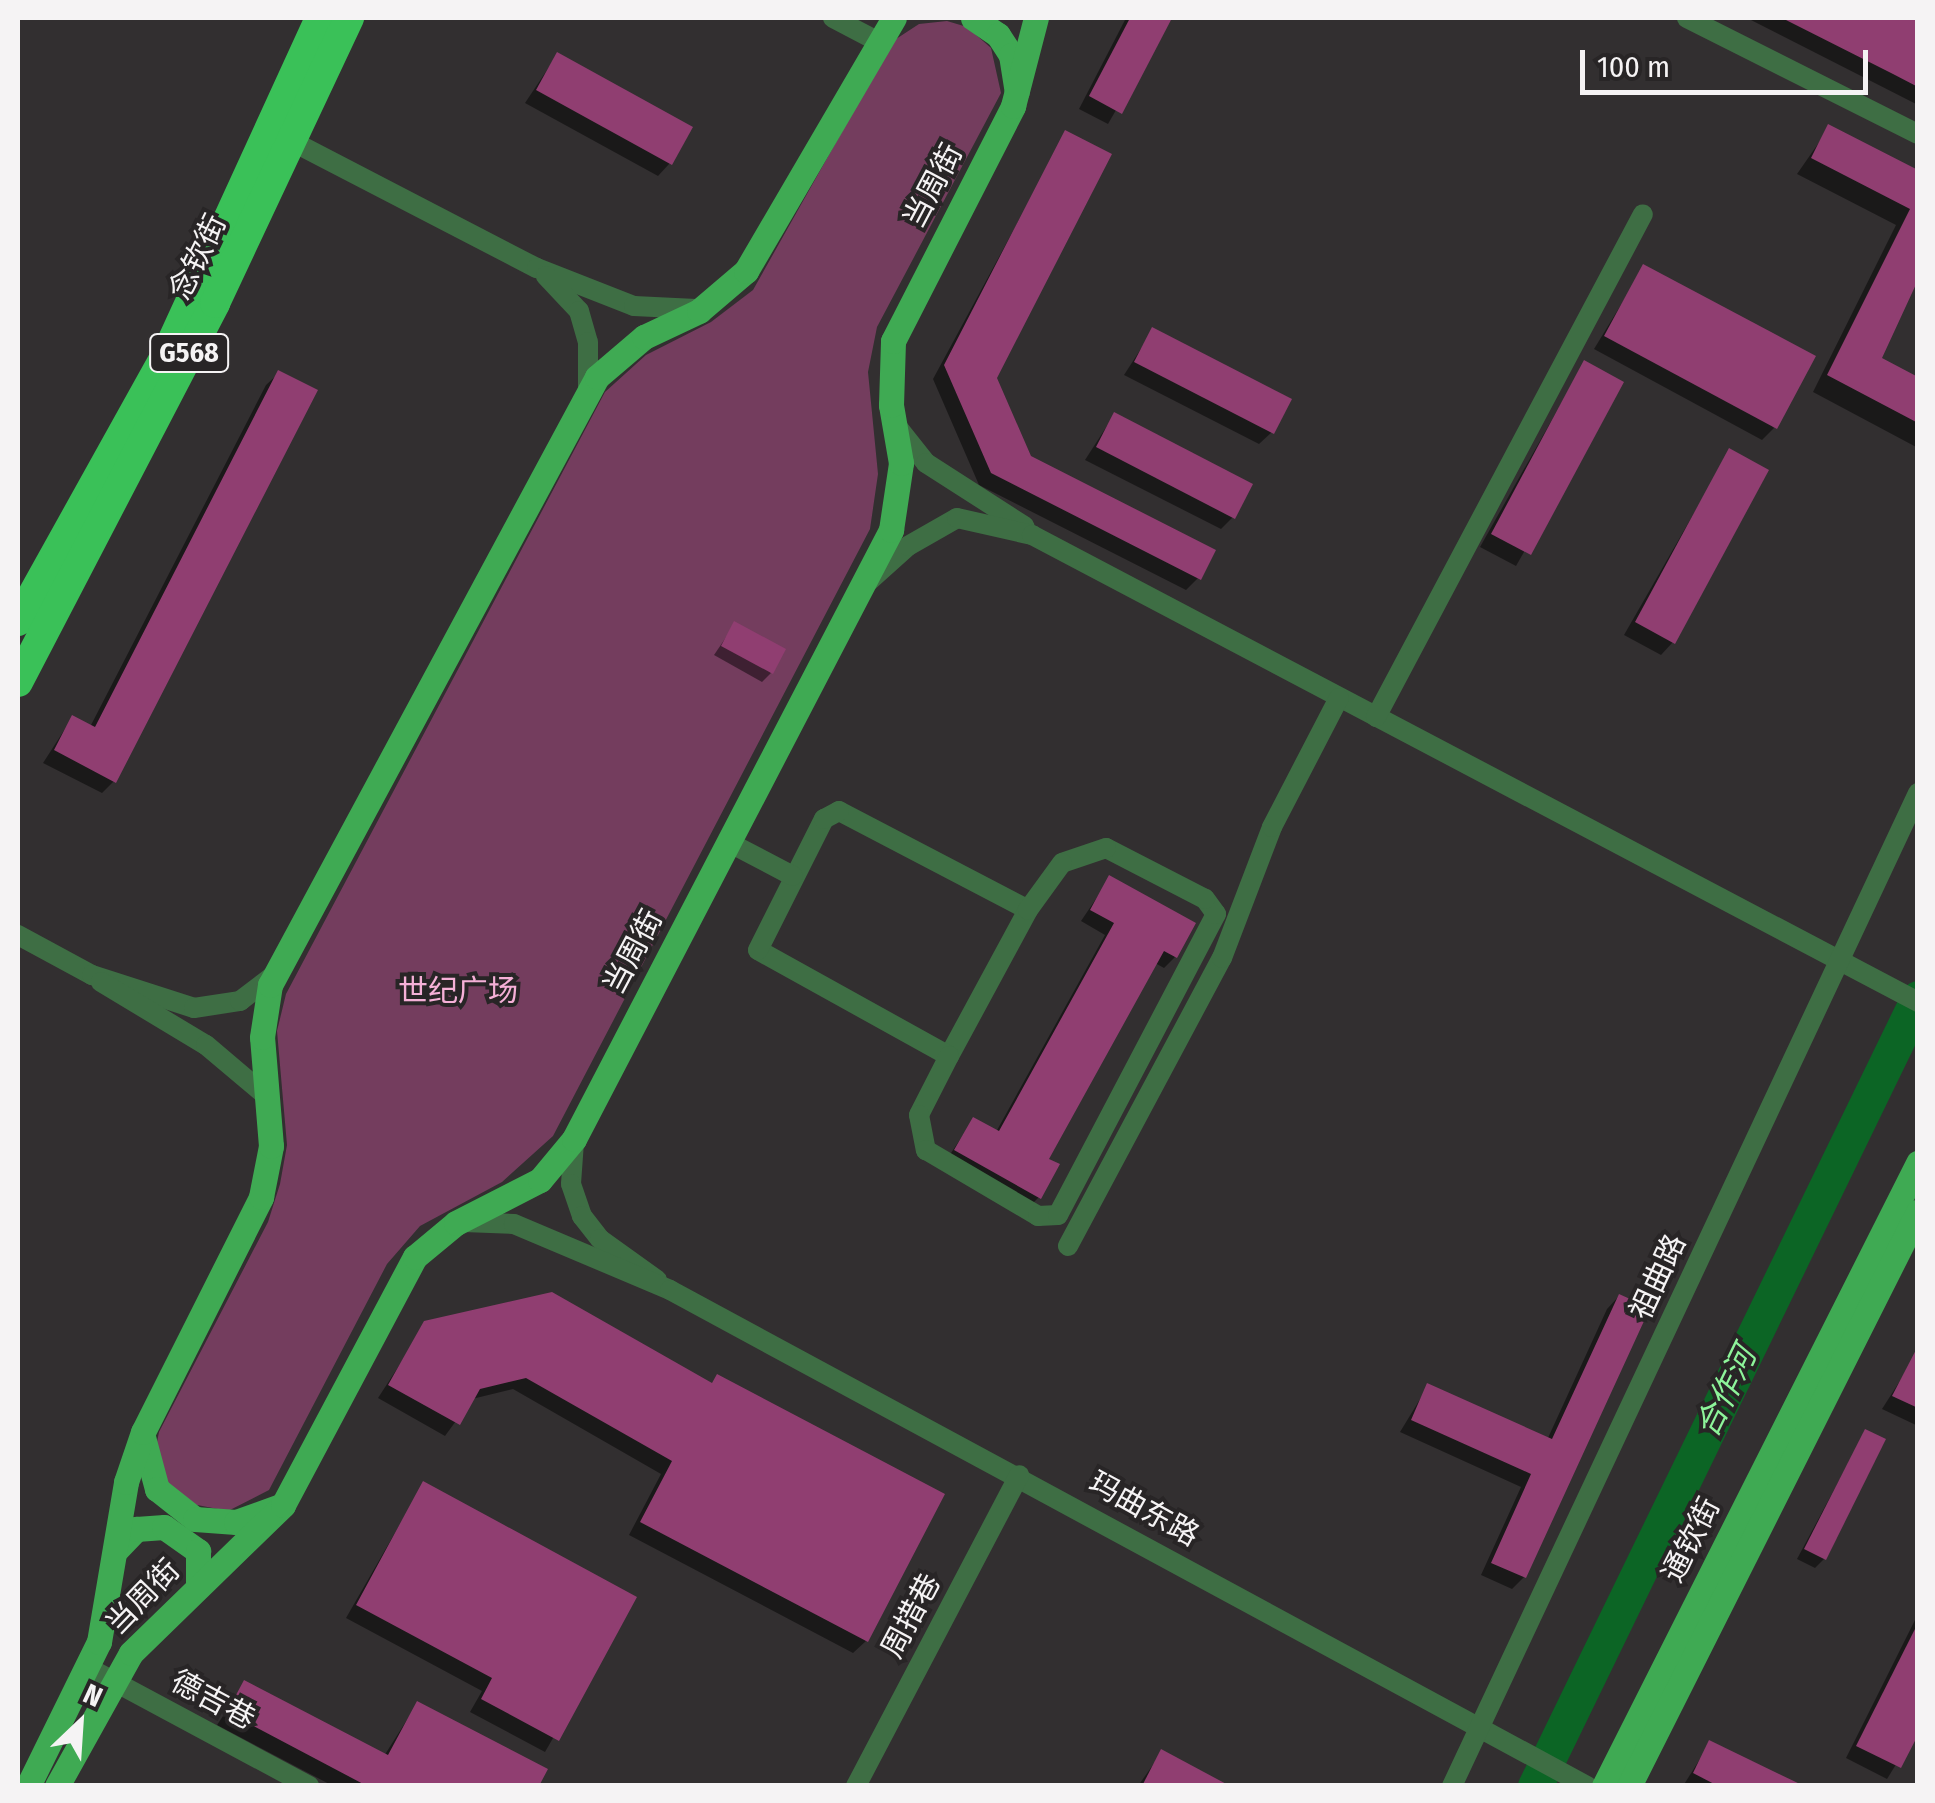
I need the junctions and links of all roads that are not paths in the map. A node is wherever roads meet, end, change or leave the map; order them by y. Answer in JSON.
{"nodes":[{"id":1,"x":320,"y":18,"type":"edge"},
{"id":2,"x":349,"y":18,"type":"edge"},
{"id":3,"x":833,"y":18,"type":"edge"},
{"id":4,"x":911,"y":18,"type":"edge"},
{"id":5,"x":973,"y":18,"type":"edge"},
{"id":6,"x":1036,"y":18,"type":"edge"},
{"id":7,"x":1687,"y":18,"type":"edge"},
{"id":8,"x":885,"y":30,"type":"edge"},
{"id":9,"x":1013,"y":106,"type":"junction"},
{"id":10,"x":1918,"y":134,"type":"edge"},
{"id":11,"x":281,"y":136,"type":"junction"},
{"id":12,"x":1643,"y":214,"type":"dead end"},
{"id":13,"x":536,"y":268,"type":"junction"},
{"id":14,"x":703,"y":308,"type":"junction"},
{"id":15,"x":588,"y":390,"type":"junction"},
{"id":16,"x":893,"y":415,"type":"junction"},
{"id":17,"x":1032,"y":535,"type":"junction"},
{"id":18,"x":863,"y":586,"type":"junction"},
{"id":19,"x":18,"y":621,"type":"edge"},
{"id":20,"x":18,"y":682,"type":"edge"},
{"id":21,"x":1340,"y":698,"type":"junction"},
{"id":22,"x":1376,"y":717,"type":"junction"},
{"id":23,"x":1918,"y":793,"type":"edge"},
{"id":24,"x":728,"y":842,"type":"junction"},
{"id":25,"x":793,"y":876,"type":"junction"},
{"id":26,"x":1028,"y":910,"type":"junction"},
{"id":27,"x":18,"y":935,"type":"edge"},
{"id":28,"x":1838,"y":962,"type":"junction"},
{"id":29,"x":92,"y":974,"type":"junction"},
{"id":30,"x":274,"y":976,"type":"junction"},
{"id":31,"x":1918,"y":1002,"type":"edge"},
{"id":32,"x":950,"y":1056,"type":"junction"},
{"id":33,"x":264,"y":1094,"type":"junction"},
{"id":34,"x":574,"y":1139,"type":"junction"},
{"id":35,"x":1918,"y":1162,"type":"edge"},
{"id":36,"x":1918,"y":1212,"type":"edge"},
{"id":37,"x":456,"y":1223,"type":"junction"},
{"id":38,"x":1068,"y":1246,"type":"dead end"},
{"id":39,"x":670,"y":1290,"type":"junction"},
{"id":40,"x":143,"y":1432,"type":"junction"},
{"id":41,"x":1019,"y":1474,"type":"junction"},
{"id":42,"x":284,"y":1505,"type":"junction"},
{"id":43,"x":117,"y":1549,"type":"junction"},
{"id":44,"x":198,"y":1584,"type":"junction"},
{"id":45,"x":89,"y":1668,"type":"junction"},
{"id":46,"x":113,"y":1681,"type":"junction"},
{"id":47,"x":1488,"y":1733,"type":"junction"},
{"id":48,"x":1590,"y":1785,"type":"edge"},
{"id":49,"x":28,"y":1786,"type":"edge"},
{"id":50,"x":57,"y":1786,"type":"edge"},
{"id":51,"x":309,"y":1786,"type":"edge"},
{"id":52,"x":856,"y":1786,"type":"edge"},
{"id":53,"x":1452,"y":1786,"type":"edge"},
{"id":54,"x":1629,"y":1786,"type":"edge"}],
"edges":[{"from":1,"to":11,"type":"highway","name":"念钦街","number":"G568"},
{"from":2,"to":11,"type":"highway","name":"念钦街","number":"G568"},
{"from":3,"to":8,"type":"street"},
{"from":4,"to":8,"type":"main road"},
{"from":5,"to":9,"type":"main road"},
{"from":6,"to":9,"type":"main road","name":"当周街"},
{"from":7,"to":10,"type":"street"},
{"from":8,"to":14,"type":"main road","name":"当周街"},
{"from":9,"to":16,"type":"main road","name":"当周街"},
{"from":11,"to":13,"type":"street"},
{"from":11,"to":19,"type":"highway","name":"念钦街","number":"G568"},
{"from":11,"to":20,"type":"highway","name":"念钦街","number":"G568"},
{"from":12,"to":22,"type":"street"},
{"from":13,"to":14,"type":"street"},
{"from":13,"to":15,"type":"street"},
{"from":14,"to":15,"type":"main road","name":"当周街"},
{"from":15,"to":30,"type":"main road","name":"当周街"},
{"from":16,"to":17,"type":"street"},
{"from":16,"to":18,"type":"main road","name":"当周街"},
{"from":17,"to":18,"type":"street"},
{"from":17,"to":21,"type":"street"},
{"from":18,"to":24,"type":"main road","name":"当周街"},
{"from":21,"to":22,"type":"street"},
{"from":21,"to":38,"type":"street"},
{"from":22,"to":28,"type":"street"},
{"from":23,"to":28,"type":"street","name":"祖曲路"},
{"from":24,"to":25,"type":"street"},
{"from":24,"to":34,"type":"main road","name":"当周街"},
{"from":25,"to":26,"type":"street"},
{"from":25,"to":32,"type":"street"},
{"from":26,"to":32,"type":"street"},
{"from":26,"to":32,"type":"street"},
{"from":27,"to":29,"type":"street"},
{"from":28,"to":31,"type":"street"},
{"from":28,"to":47,"type":"street","name":"祖曲路"},
{"from":29,"to":30,"type":"street"},
{"from":29,"to":33,"type":"street"},
{"from":30,"to":33,"type":"main road","name":"当周街"},
{"from":33,"to":40,"type":"main road","name":"当周街"},
{"from":34,"to":37,"type":"main road","name":"当周街"},
{"from":34,"to":39,"type":"street"},
{"from":35,"to":48,"type":"main road","name":"通钦街"},
{"from":36,"to":54,"type":"main road"},
{"from":37,"to":39,"type":"street"},
{"from":37,"to":42,"type":"main road","name":"当周街"},
{"from":39,"to":41,"type":"street","name":"玛曲东路"},
{"from":40,"to":42,"type":"main road"},
{"from":40,"to":43,"type":"main road","name":"当周街"},
{"from":41,"to":47,"type":"street","name":"玛曲东路"},
{"from":41,"to":52,"type":"street","name":"周措巷"},
{"from":42,"to":44,"type":"main road","name":"当周街"},
{"from":43,"to":44,"type":"main road"},
{"from":43,"to":45,"type":"main road","name":"当周街"},
{"from":44,"to":46,"type":"main road","name":"当周街"},
{"from":45,"to":46,"type":"street","name":"德吉巷"},
{"from":45,"to":49,"type":"main road","name":"当周街"},
{"from":46,"to":50,"type":"main road","name":"当周街"},
{"from":46,"to":51,"type":"street","name":"德吉巷"},
{"from":47,"to":48,"type":"street","name":"玛曲东路"},
{"from":47,"to":53,"type":"street","name":"祖曲路"}]}
